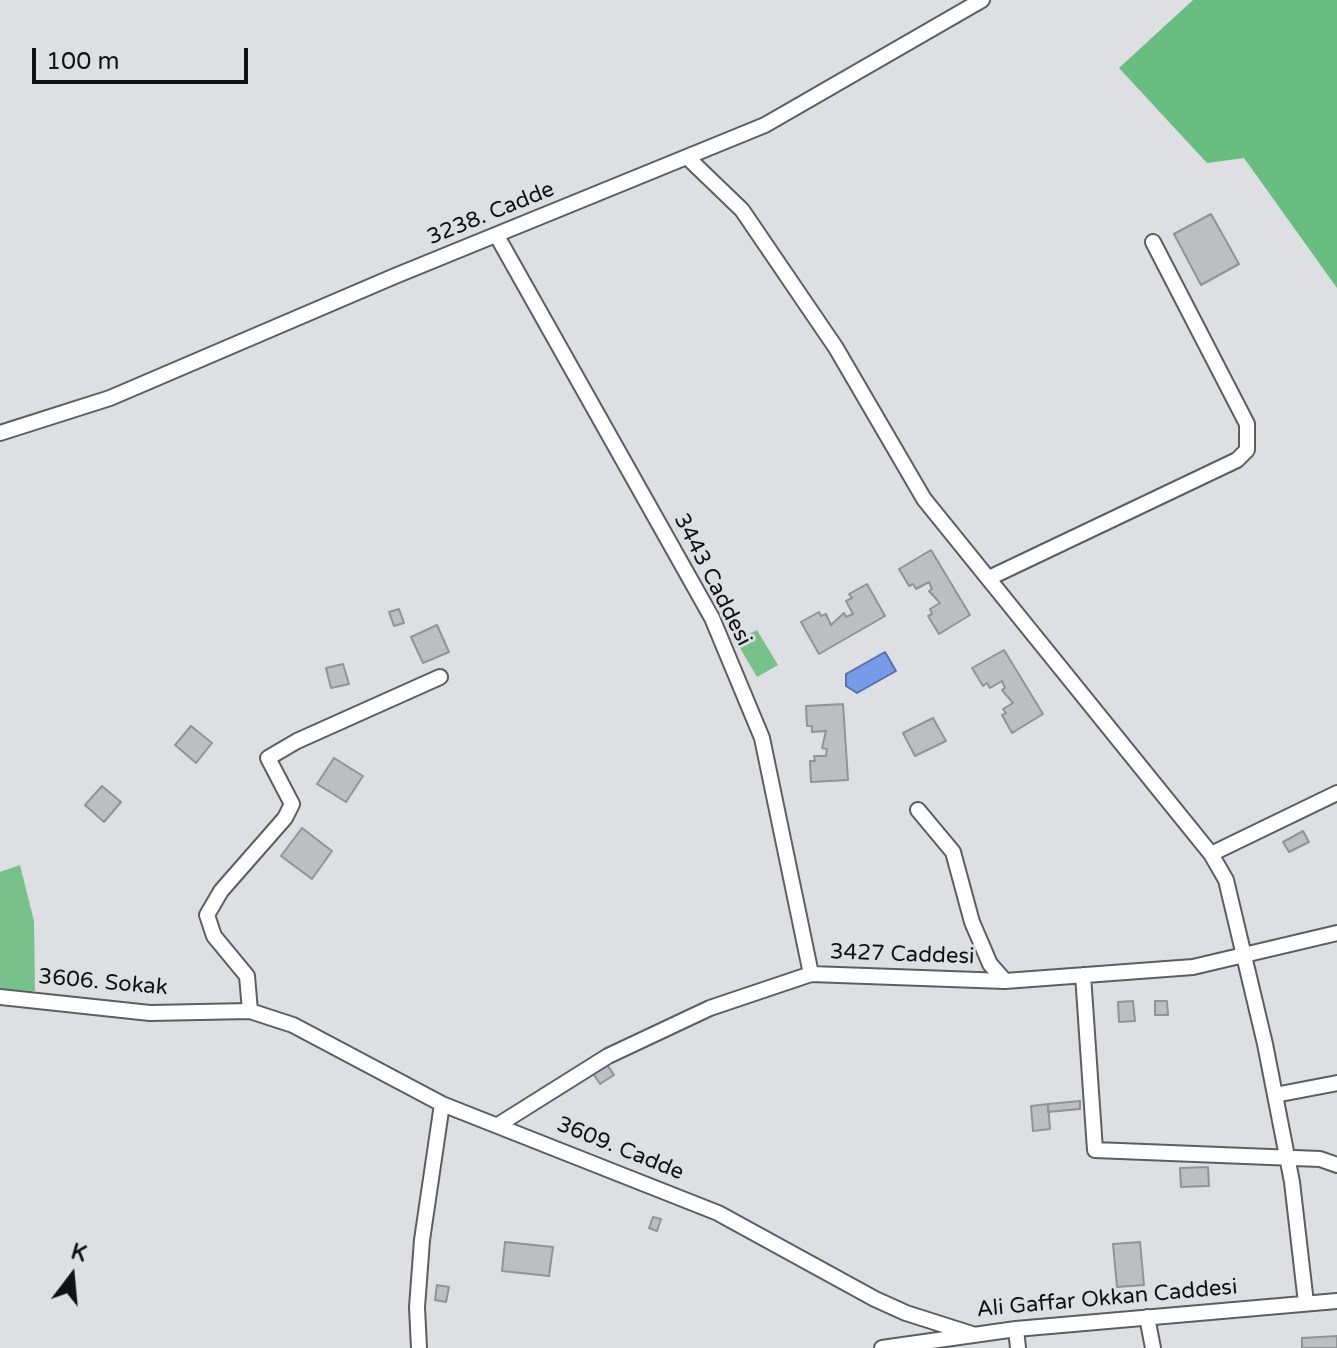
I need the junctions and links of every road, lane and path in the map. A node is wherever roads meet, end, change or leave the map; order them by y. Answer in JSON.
{"nodes":[{"id":1,"x":982,"y":0,"type":"edge"},
{"id":2,"x":688,"y":158,"type":"junction"},
{"id":3,"x":497,"y":236,"type":"junction"},
{"id":4,"x":1153,"y":242,"type":"dead end"},
{"id":5,"x":0,"y":433,"type":"edge"},
{"id":6,"x":989,"y":578,"type":"junction"},
{"id":7,"x":440,"y":677,"type":"dead end"},
{"id":8,"x":1337,"y":793,"type":"edge"},
{"id":9,"x":918,"y":810,"type":"dead end"},
{"id":10,"x":1211,"y":854,"type":"junction"},
{"id":11,"x":1337,"y":933,"type":"edge"},
{"id":12,"x":1244,"y":955,"type":"junction"},
{"id":13,"x":811,"y":974,"type":"junction"},
{"id":14,"x":1083,"y":975,"type":"junction"},
{"id":15,"x":1005,"y":981,"type":"junction"},
{"id":16,"x":0,"y":997,"type":"edge"},
{"id":17,"x":250,"y":1011,"type":"junction"},
{"id":18,"x":1337,"y":1083,"type":"edge"},
{"id":19,"x":1275,"y":1095,"type":"junction"},
{"id":20,"x":442,"y":1104,"type":"junction"},
{"id":21,"x":498,"y":1125,"type":"junction"},
{"id":22,"x":1287,"y":1158,"type":"junction"},
{"id":23,"x":1337,"y":1165,"type":"edge"},
{"id":24,"x":1337,"y":1301,"type":"edge"},
{"id":25,"x":1306,"y":1303,"type":"junction"},
{"id":26,"x":1147,"y":1317,"type":"junction"},
{"id":27,"x":1016,"y":1329,"type":"junction"},
{"id":28,"x":972,"y":1334,"type":"junction"},
{"id":29,"x":419,"y":1348,"type":"edge"},
{"id":30,"x":882,"y":1348,"type":"edge"},
{"id":31,"x":1018,"y":1348,"type":"edge"},
{"id":32,"x":1153,"y":1348,"type":"edge"}],
"edges":[{"from":1,"to":2,"type":"street","name":"3238. Cadde"},
{"from":2,"to":3,"type":"street","name":"3238. Cadde"},
{"from":2,"to":6,"type":"street"},
{"from":3,"to":5,"type":"street","name":"3238. Cadde"},
{"from":3,"to":13,"type":"street","name":"3443 Caddesi"},
{"from":4,"to":6,"type":"street"},
{"from":6,"to":10,"type":"street"},
{"from":7,"to":17,"type":"street"},
{"from":8,"to":10,"type":"street"},
{"from":9,"to":15,"type":"street"},
{"from":10,"to":12,"type":"street"},
{"from":11,"to":12,"type":"street","name":"3427 Caddesi"},
{"from":12,"to":14,"type":"street","name":"3427 Caddesi"},
{"from":12,"to":19,"type":"street"},
{"from":13,"to":15,"type":"street","name":"3427 Caddesi"},
{"from":13,"to":21,"type":"street","name":"3427 Caddesi"},
{"from":14,"to":15,"type":"street","name":"3427 Caddesi"},
{"from":14,"to":22,"type":"street"},
{"from":16,"to":17,"type":"street","name":"3606. Sokak"},
{"from":17,"to":20,"type":"street","name":"3609. Cadde"},
{"from":18,"to":19,"type":"street"},
{"from":19,"to":22,"type":"street"},
{"from":20,"to":21,"type":"street","name":"3609. Cadde"},
{"from":20,"to":29,"type":"street"},
{"from":21,"to":28,"type":"street","name":"3609. Cadde"},
{"from":22,"to":23,"type":"street"},
{"from":22,"to":25,"type":"street"},
{"from":24,"to":25,"type":"street","name":"Ali Gaffar Okkan Caddesi"},
{"from":25,"to":26,"type":"street","name":"Ali Gaffar Okkan Caddesi"},
{"from":26,"to":27,"type":"street","name":"Ali Gaffar Okkan Caddesi"},
{"from":26,"to":32,"type":"street"},
{"from":27,"to":28,"type":"street","name":"Ali Gaffar Okkan Caddesi"},
{"from":27,"to":31,"type":"street"},
{"from":28,"to":30,"type":"street","name":"Ali Gaffar Okkan Caddesi"}]}
